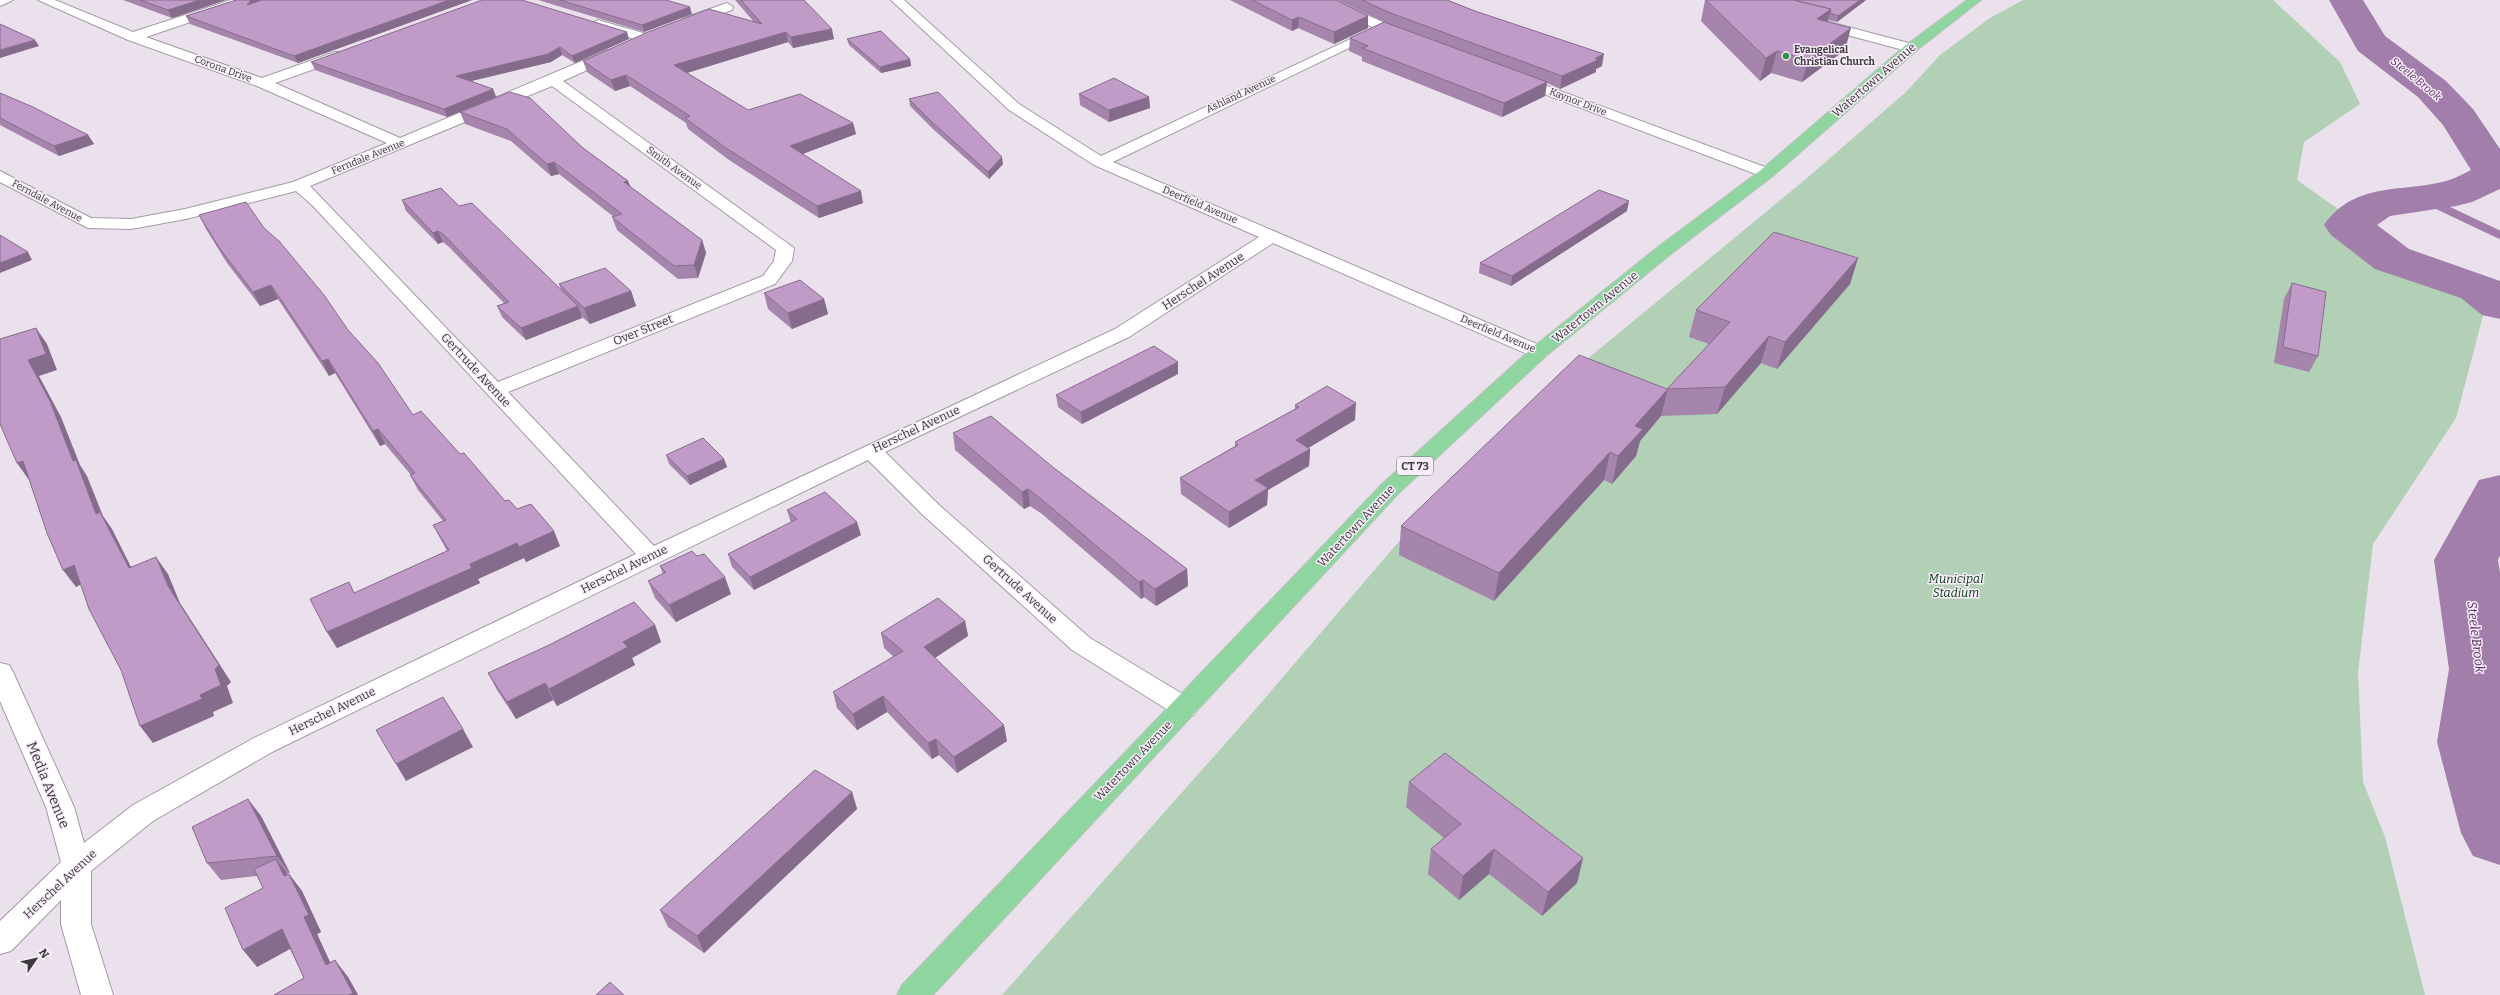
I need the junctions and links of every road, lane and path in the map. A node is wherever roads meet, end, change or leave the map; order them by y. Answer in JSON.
{"nodes":[{"id":1,"x":7,"y":0,"type":"edge"},
{"id":2,"x":44,"y":0,"type":"edge"},
{"id":3,"x":243,"y":0,"type":"edge"},
{"id":4,"x":897,"y":0,"type":"edge"},
{"id":5,"x":1323,"y":0,"type":"edge"},
{"id":6,"x":1975,"y":0,"type":"edge"},
{"id":7,"x":0,"y":2,"type":"edge"},
{"id":8,"x":727,"y":7,"type":"dead end"},
{"id":9,"x":586,"y":20,"type":"edge"},
{"id":10,"x":1806,"y":20,"type":"edge"},
{"id":11,"x":679,"y":25,"type":"edge"},
{"id":12,"x":1382,"y":28,"type":"junction"},
{"id":13,"x":133,"y":36,"type":"junction"},
{"id":14,"x":1418,"y":42,"type":"edge"},
{"id":15,"x":1911,"y":48,"type":"junction"},
{"id":16,"x":349,"y":51,"type":"edge"},
{"id":17,"x":1506,"y":74,"type":"edge"},
{"id":18,"x":553,"y":80,"type":"junction"},
{"id":19,"x":262,"y":83,"type":"junction"},
{"id":20,"x":400,"y":143,"type":"junction"},
{"id":21,"x":1100,"y":162,"type":"junction"},
{"id":22,"x":1767,"y":173,"type":"junction"},
{"id":23,"x":0,"y":176,"type":"edge"},
{"id":24,"x":299,"y":185,"type":"junction"},
{"id":25,"x":1273,"y":236,"type":"junction"},
{"id":26,"x":783,"y":260,"type":"joint"},
{"id":27,"x":1539,"y":352,"type":"junction"},
{"id":28,"x":495,"y":390,"type":"junction"},
{"id":29,"x":871,"y":450,"type":"junction"},
{"id":30,"x":651,"y":556,"type":"junction"},
{"id":31,"x":0,"y":672,"type":"edge"},
{"id":32,"x":1185,"y":708,"type":"junction"},
{"id":33,"x":76,"y":866,"type":"junction"},
{"id":34,"x":0,"y":941,"type":"edge"},
{"id":35,"x":97,"y":995,"type":"edge"},
{"id":36,"x":913,"y":995,"type":"edge"}],
"edges":[{"from":1,"to":7,"type":"street"},
{"from":2,"to":13,"type":"street","name":"Corona Drive"},
{"from":3,"to":13,"type":"street"},
{"from":4,"to":21,"type":"street","name":"Deerfield Avenue"},
{"from":5,"to":12,"type":"street"},
{"from":6,"to":15,"type":"main road","name":"Watertown Avenue","number":"CT 73"},
{"from":8,"to":11,"type":"street"},
{"from":9,"to":18,"type":"street","name":"Ferndale Avenue"},
{"from":10,"to":15,"type":"street"},
{"from":12,"to":14,"type":"street"},
{"from":12,"to":21,"type":"street","name":"Ashland Avenue"},
{"from":13,"to":19,"type":"street","name":"Corona Drive"},
{"from":15,"to":22,"type":"main road","name":"Watertown Avenue","number":"CT 73"},
{"from":16,"to":19,"type":"street"},
{"from":17,"to":22,"type":"street","name":"Kaynor Drive"},
{"from":18,"to":20,"type":"street","name":"Ferndale Avenue"},
{"from":18,"to":26,"type":"street","name":"Smith Avenue"},
{"from":19,"to":20,"type":"street","name":"Corona Drive"},
{"from":20,"to":24,"type":"street","name":"Ferndale Avenue"},
{"from":21,"to":25,"type":"street","name":"Deerfield Avenue"},
{"from":22,"to":27,"type":"main road","name":"Watertown Avenue","number":"CT 73"},
{"from":23,"to":24,"type":"street","name":"Ferndale Avenue"},
{"from":24,"to":28,"type":"street","name":"Gertrude Avenue"},
{"from":25,"to":27,"type":"street","name":"Deerfield Avenue"},
{"from":25,"to":29,"type":"street","name":"Herschel Avenue"},
{"from":26,"to":28,"type":"street","name":"Over Street"},
{"from":27,"to":32,"type":"main road","name":"Watertown Avenue","number":"CT 73"},
{"from":28,"to":30,"type":"street","name":"Gertrude Avenue"},
{"from":29,"to":30,"type":"street","name":"Herschel Avenue"},
{"from":29,"to":32,"type":"street","name":"Gertrude Avenue"},
{"from":30,"to":33,"type":"street","name":"Herschel Avenue"},
{"from":31,"to":33,"type":"street","name":"Media Avenue"},
{"from":32,"to":36,"type":"main road","name":"Watertown Avenue","number":"CT 73"},
{"from":33,"to":34,"type":"street","name":"Herschel Avenue"},
{"from":33,"to":35,"type":"street","name":"Media Avenue"}]}
